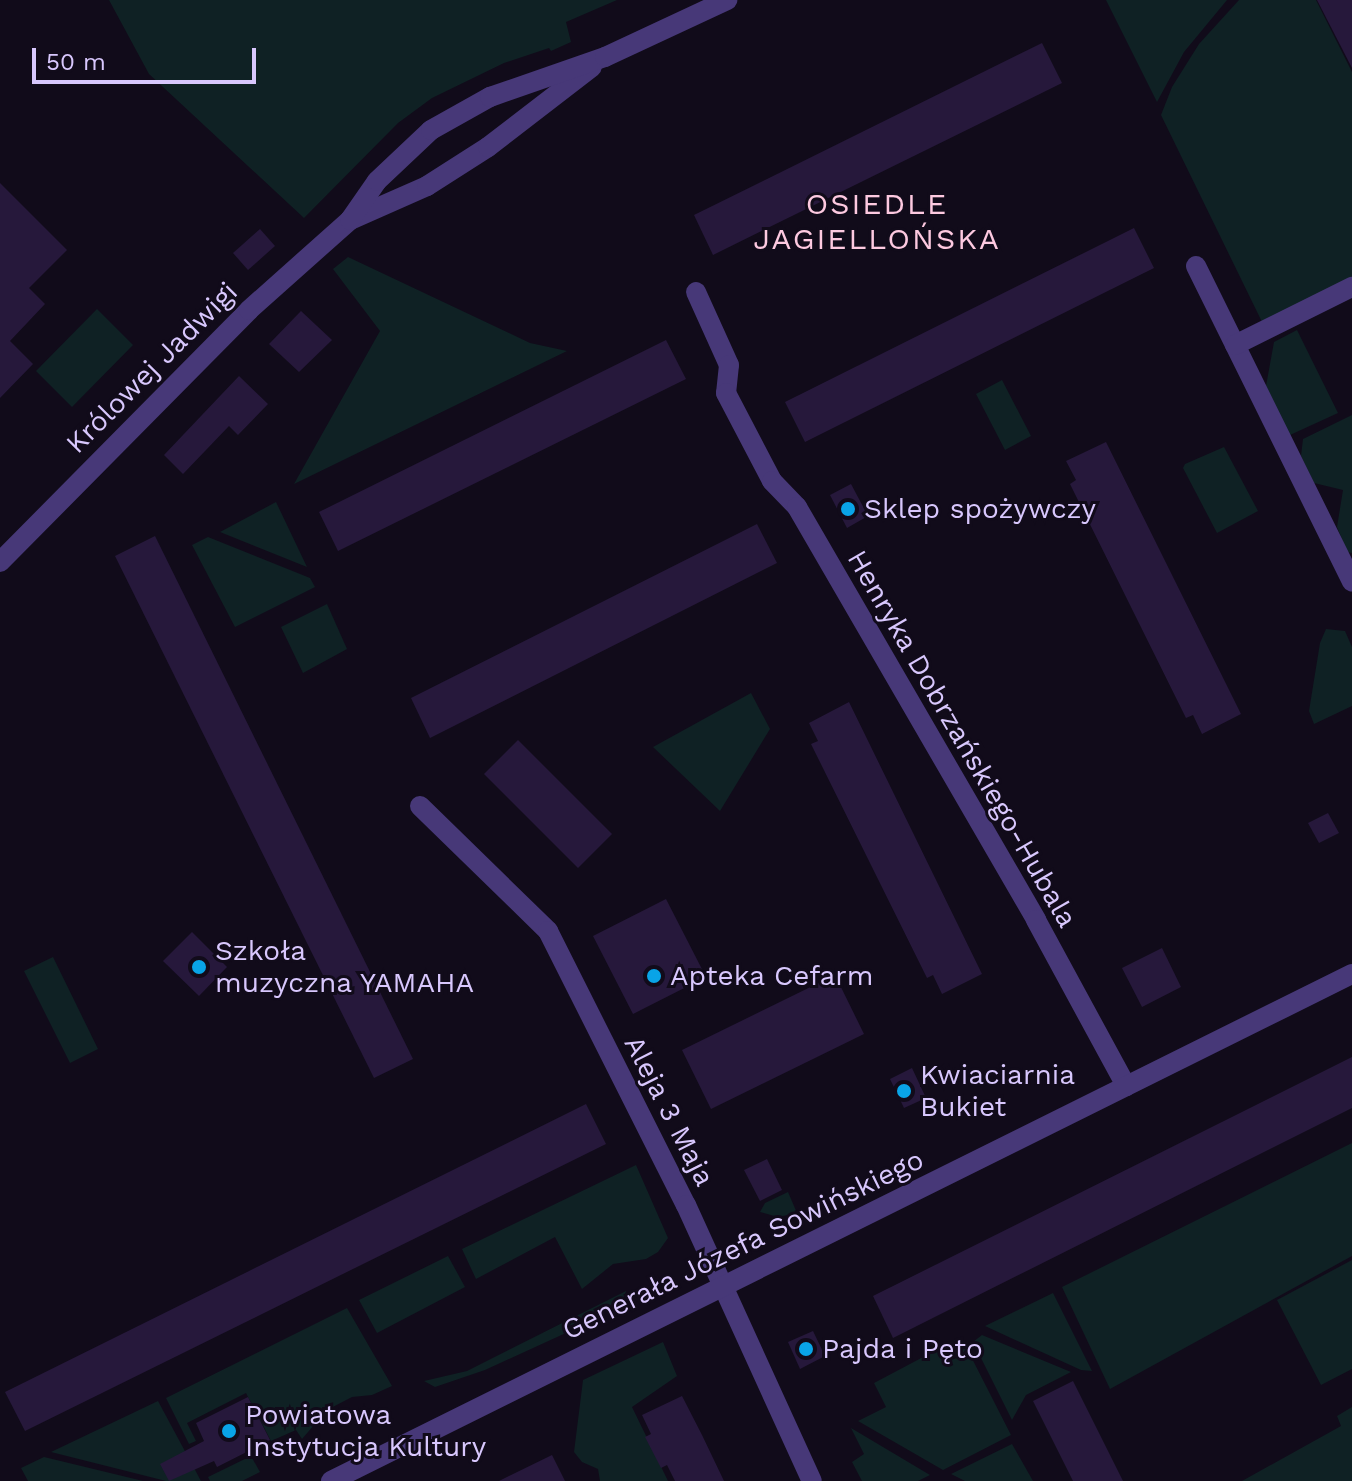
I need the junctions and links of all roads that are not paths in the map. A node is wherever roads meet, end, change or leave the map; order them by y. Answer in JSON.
{"nodes":[{"id":1,"x":727,"y":0,"type":"edge"},
{"id":2,"x":605,"y":57,"type":"junction"},
{"id":3,"x":350,"y":220,"type":"junction"},
{"id":4,"x":1196,"y":266,"type":"dead end"},
{"id":5,"x":1352,"y":287,"type":"edge"},
{"id":6,"x":696,"y":292,"type":"dead end"},
{"id":7,"x":1235,"y":345,"type":"junction"},
{"id":8,"x":0,"y":562,"type":"edge"},
{"id":9,"x":1352,"y":582,"type":"edge"},
{"id":10,"x":420,"y":806,"type":"dead end"},
{"id":11,"x":1352,"y":974,"type":"edge"},
{"id":12,"x":1126,"y":1086,"type":"junction"},
{"id":13,"x":723,"y":1287,"type":"junction"},
{"id":14,"x":331,"y":1481,"type":"edge"},
{"id":15,"x":812,"y":1481,"type":"edge"}],
"edges":[{"from":1,"to":2,"type":"street","name":"Królowej Jadwigi"},
{"from":2,"to":3,"type":"street","name":"Królowej Jadwigi"},
{"from":2,"to":3,"type":"street","name":"Królowej Jadwigi"},
{"from":3,"to":8,"type":"street","name":"Królowej Jadwigi"},
{"from":4,"to":7,"type":"street"},
{"from":5,"to":7,"type":"street"},
{"from":6,"to":12,"type":"street","name":"Henryka Dobrzańskiego-Hubala"},
{"from":7,"to":9,"type":"street"},
{"from":10,"to":13,"type":"street","name":"Aleja 3 Maja"},
{"from":11,"to":12,"type":"street","name":"Generała Józefa Sowińskiego"},
{"from":12,"to":13,"type":"street","name":"Generała Józefa Sowińskiego"},
{"from":13,"to":14,"type":"street","name":"Generała Józefa Sowińskiego"},
{"from":13,"to":15,"type":"street","name":"Aleja 3 Maja"}]}
